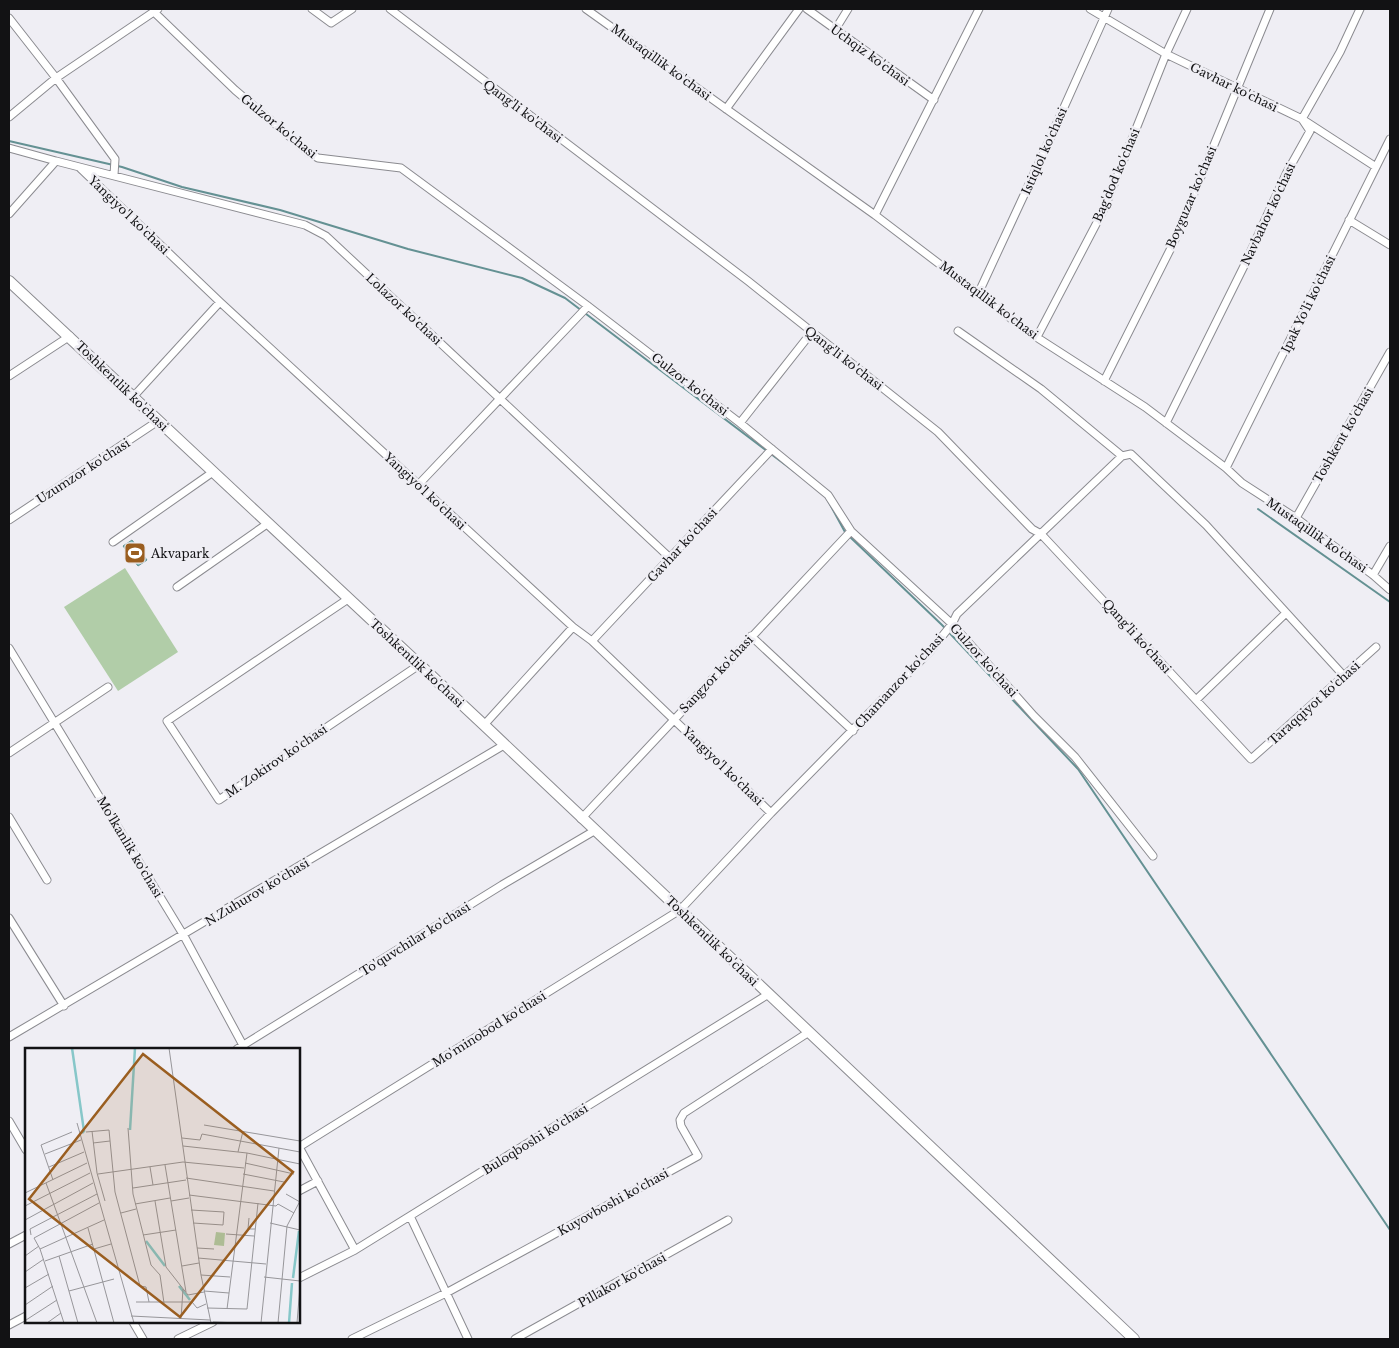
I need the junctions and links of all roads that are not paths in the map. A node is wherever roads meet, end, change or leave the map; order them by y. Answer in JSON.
{"nodes":[{"id":1,"x":312,"y":9,"type":"edge"},
{"id":2,"x":352,"y":9,"type":"edge"},
{"id":3,"x":390,"y":9,"type":"edge"},
{"id":4,"x":586,"y":9,"type":"edge"},
{"id":5,"x":799,"y":9,"type":"edge"},
{"id":6,"x":807,"y":9,"type":"edge"},
{"id":7,"x":848,"y":9,"type":"edge"},
{"id":8,"x":979,"y":9,"type":"edge"},
{"id":9,"x":1090,"y":9,"type":"edge"},
{"id":10,"x":1108,"y":9,"type":"edge"},
{"id":11,"x":1187,"y":9,"type":"edge"},
{"id":12,"x":1270,"y":9,"type":"edge"},
{"id":13,"x":1360,"y":9,"type":"edge"},
{"id":14,"x":156,"y":10,"type":"edge"},
{"id":15,"x":9,"y":18,"type":"edge"},
{"id":16,"x":1104,"y":18,"type":"junction"},
{"id":17,"x":835,"y":30,"type":"junction"},
{"id":18,"x":1166,"y":54,"type":"junction"},
{"id":19,"x":56,"y":78,"type":"junction"},
{"id":20,"x":1237,"y":87,"type":"junction"},
{"id":21,"x":934,"y":100,"type":"junction"},
{"id":22,"x":726,"y":109,"type":"junction"},
{"id":23,"x":9,"y":117,"type":"edge"},
{"id":24,"x":1302,"y":119,"type":"junction"},
{"id":25,"x":1390,"y":139,"type":"edge"},
{"id":26,"x":9,"y":148,"type":"edge"},
{"id":27,"x":56,"y":161,"type":"junction"},
{"id":28,"x":1376,"y":167,"type":"junction"},
{"id":29,"x":80,"y":168,"type":"junction"},
{"id":30,"x":114,"y":175,"type":"junction"},
{"id":31,"x":9,"y":214,"type":"edge"},
{"id":32,"x":875,"y":215,"type":"junction"},
{"id":33,"x":1349,"y":220,"type":"junction"},
{"id":34,"x":1390,"y":244,"type":"edge"},
{"id":35,"x":9,"y":281,"type":"edge"},
{"id":36,"x":979,"y":292,"type":"junction"},
{"id":37,"x":220,"y":302,"type":"junction"},
{"id":38,"x":588,"y":306,"type":"junction"},
{"id":39,"x":958,"y":331,"type":"dead end"},
{"id":40,"x":811,"y":333,"type":"junction"},
{"id":41,"x":70,"y":336,"type":"junction"},
{"id":42,"x":1037,"y":337,"type":"junction"},
{"id":43,"x":1390,"y":352,"type":"edge"},
{"id":44,"x":9,"y":376,"type":"edge"},
{"id":45,"x":1104,"y":381,"type":"junction"},
{"id":46,"x":133,"y":397,"type":"junction"},
{"id":47,"x":500,"y":399,"type":"junction"},
{"id":48,"x":158,"y":422,"type":"junction"},
{"id":49,"x":740,"y":423,"type":"junction"},
{"id":50,"x":1166,"y":423,"type":"junction"},
{"id":51,"x":772,"y":449,"type":"junction"},
{"id":52,"x":1122,"y":456,"type":"junction"},
{"id":53,"x":1226,"y":468,"type":"junction"},
{"id":54,"x":213,"y":472,"type":"junction"},
{"id":55,"x":419,"y":484,"type":"junction"},
{"id":56,"x":1296,"y":518,"type":"junction"},
{"id":57,"x":9,"y":520,"type":"edge"},
{"id":58,"x":267,"y":524,"type":"junction"},
{"id":59,"x":851,"y":531,"type":"junction"},
{"id":60,"x":1041,"y":534,"type":"junction"},
{"id":61,"x":113,"y":542,"type":"dead end"},
{"id":62,"x":1390,"y":546,"type":"edge"},
{"id":63,"x":669,"y":557,"type":"junction"},
{"id":64,"x":1374,"y":575,"type":"junction"},
{"id":65,"x":177,"y":587,"type":"dead end"},
{"id":66,"x":1390,"y":590,"type":"edge"},
{"id":67,"x":348,"y":599,"type":"junction"},
{"id":68,"x":1286,"y":613,"type":"junction"},
{"id":69,"x":952,"y":624,"type":"junction"},
{"id":70,"x":573,"y":628,"type":"junction"},
{"id":71,"x":751,"y":636,"type":"junction"},
{"id":72,"x":592,"y":641,"type":"junction"},
{"id":73,"x":1376,"y":647,"type":"dead end"},
{"id":74,"x":9,"y":648,"type":"edge"},
{"id":75,"x":419,"y":664,"type":"junction"},
{"id":76,"x":1344,"y":676,"type":"junction"},
{"id":77,"x":108,"y":687,"type":"dead end"},
{"id":78,"x":1196,"y":700,"type":"junction"},
{"id":79,"x":674,"y":719,"type":"junction"},
{"id":80,"x":54,"y":722,"type":"junction"},
{"id":81,"x":484,"y":725,"type":"junction"},
{"id":82,"x":853,"y":730,"type":"junction"},
{"id":83,"x":504,"y":745,"type":"junction"},
{"id":84,"x":9,"y":753,"type":"edge"},
{"id":85,"x":1252,"y":759,"type":"joint"},
{"id":86,"x":772,"y":813,"type":"junction"},
{"id":87,"x":9,"y":816,"type":"edge"},
{"id":88,"x":581,"y":819,"type":"junction"},
{"id":89,"x":594,"y":831,"type":"junction"},
{"id":90,"x":1154,"y":856,"type":"dead end"},
{"id":91,"x":47,"y":880,"type":"dead end"},
{"id":92,"x":680,"y":910,"type":"junction"},
{"id":93,"x":9,"y":918,"type":"edge"},
{"id":94,"x":184,"y":936,"type":"junction"},
{"id":95,"x":768,"y":995,"type":"junction"},
{"id":96,"x":64,"y":1006,"type":"junction"},
{"id":97,"x":809,"y":1032,"type":"junction"},
{"id":98,"x":9,"y":1038,"type":"edge"},
{"id":99,"x":241,"y":1048,"type":"edge"},
{"id":100,"x":9,"y":1121,"type":"edge"},
{"id":101,"x":300,"y":1146,"type":"edge"},
{"id":102,"x":25,"y":1148,"type":"edge"},
{"id":103,"x":300,"y":1149,"type":"edge"},
{"id":104,"x":318,"y":1181,"type":"junction"},
{"id":105,"x":300,"y":1190,"type":"edge"},
{"id":106,"x":410,"y":1216,"type":"junction"},
{"id":107,"x":728,"y":1220,"type":"dead end"},
{"id":108,"x":25,"y":1236,"type":"edge"},
{"id":109,"x":9,"y":1244,"type":"edge"},
{"id":110,"x":355,"y":1250,"type":"junction"},
{"id":111,"x":300,"y":1278,"type":"edge"},
{"id":112,"x":446,"y":1293,"type":"junction"},
{"id":113,"x":25,"y":1317,"type":"edge"},
{"id":114,"x":134,"y":1323,"type":"edge"},
{"id":115,"x":211,"y":1323,"type":"edge"},
{"id":116,"x":9,"y":1325,"type":"edge"},
{"id":117,"x":143,"y":1339,"type":"edge"},
{"id":118,"x":178,"y":1339,"type":"edge"},
{"id":119,"x":352,"y":1339,"type":"edge"},
{"id":120,"x":468,"y":1339,"type":"edge"},
{"id":121,"x":515,"y":1339,"type":"edge"},
{"id":122,"x":1134,"y":1339,"type":"edge"}],
"edges":[{"from":1,"to":2,"type":"street"},
{"from":3,"to":40,"type":"street","name":"Qang'li ko'chasi"},
{"from":4,"to":22,"type":"street","name":"Mustaqillik ko'chasi"},
{"from":5,"to":22,"type":"street"},
{"from":6,"to":17,"type":"street","name":"Uchqiz ko'chasi"},
{"from":7,"to":17,"type":"street"},
{"from":8,"to":21,"type":"street"},
{"from":9,"to":16,"type":"street","name":"Gavhar ko'chasi"},
{"from":10,"to":16,"type":"street","name":"Istiqlol ko'chasi"},
{"from":11,"to":18,"type":"street","name":"Bag'dod ko'chasi"},
{"from":12,"to":20,"type":"street","name":"Boyguzar ko'chasi"},
{"from":13,"to":24,"type":"street"},
{"from":14,"to":19,"type":"street"},
{"from":14,"to":38,"type":"street","name":"Gulzor ko'chasi"},
{"from":15,"to":19,"type":"street"},
{"from":16,"to":18,"type":"street","name":"Gavhar ko'chasi"},
{"from":16,"to":36,"type":"street","name":"Istiqlol ko'chasi"},
{"from":17,"to":21,"type":"street","name":"Uchqiz ko'chasi"},
{"from":18,"to":20,"type":"street","name":"Gavhar ko'chasi"},
{"from":18,"to":42,"type":"street","name":"Bag'dod ko'chasi"},
{"from":19,"to":23,"type":"street"},
{"from":19,"to":30,"type":"street"},
{"from":20,"to":24,"type":"street","name":"Gavhar ko'chasi"},
{"from":20,"to":45,"type":"street","name":"Boyguzar ko'chasi"},
{"from":21,"to":32,"type":"street"},
{"from":22,"to":32,"type":"street","name":"Mustaqillik ko'chasi"},
{"from":24,"to":28,"type":"street","name":"Gavhar ko'chasi"},
{"from":24,"to":50,"type":"street","name":"Navbahor ko'chasi"},
{"from":25,"to":28,"type":"street","name":"Ipak Yo'li ko'chasi"},
{"from":26,"to":27,"type":"street","name":"Lolazor ko'chasi"},
{"from":27,"to":29,"type":"street","name":"Lolazor ko'chasi"},
{"from":27,"to":31,"type":"street"},
{"from":28,"to":33,"type":"street","name":"Ipak Yo'li ko'chasi"},
{"from":29,"to":30,"type":"street","name":"Lolazor ko'chasi"},
{"from":29,"to":37,"type":"street","name":"Yangiyo'l ko'chasi"},
{"from":30,"to":47,"type":"street","name":"Lolazor ko'chasi"},
{"from":32,"to":36,"type":"street","name":"Mustaqillik ko'chasi"},
{"from":33,"to":34,"type":"street"},
{"from":33,"to":53,"type":"street","name":"Ipak Yo'li ko'chasi"},
{"from":35,"to":41,"type":"main road","name":"Toshkentlik ko'chasi"},
{"from":36,"to":42,"type":"street","name":"Mustaqillik ko'chasi"},
{"from":37,"to":46,"type":"street"},
{"from":37,"to":55,"type":"street","name":"Yangiyo'l ko'chasi"},
{"from":38,"to":47,"type":"street"},
{"from":38,"to":49,"type":"street","name":"Gulzor ko'chasi"},
{"from":39,"to":52,"type":"street"},
{"from":40,"to":49,"type":"street"},
{"from":40,"to":60,"type":"street","name":"Qang'li ko'chasi"},
{"from":41,"to":44,"type":"street"},
{"from":41,"to":46,"type":"main road","name":"Toshkentlik ko'chasi"},
{"from":42,"to":45,"type":"street","name":"Mustaqillik ko'chasi"},
{"from":43,"to":56,"type":"street","name":"Toshkent ko'chasi"},
{"from":45,"to":50,"type":"street","name":"Mustaqillik ko'chasi"},
{"from":46,"to":48,"type":"main road","name":"Toshkentlik ko'chasi"},
{"from":47,"to":55,"type":"street"},
{"from":47,"to":63,"type":"street","name":"Lolazor ko'chasi"},
{"from":48,"to":54,"type":"main road","name":"Toshkentlik ko'chasi"},
{"from":48,"to":57,"type":"street","name":"Uzumzor ko'chasi"},
{"from":49,"to":51,"type":"street","name":"Gulzor ko'chasi"},
{"from":50,"to":53,"type":"street","name":"Mustaqillik ko'chasi"},
{"from":51,"to":59,"type":"street","name":"Gulzor ko'chasi"},
{"from":51,"to":63,"type":"street","name":"Gavhar ko'chasi"},
{"from":52,"to":60,"type":"street","name":"Chamanzor ko'chasi"},
{"from":52,"to":68,"type":"street"},
{"from":53,"to":56,"type":"street","name":"Mustaqillik ko'chasi"},
{"from":54,"to":58,"type":"main road","name":"Toshkentlik ko'chasi"},
{"from":54,"to":61,"type":"street"},
{"from":55,"to":70,"type":"street","name":"Yangiyo'l ko'chasi"},
{"from":56,"to":64,"type":"street","name":"Mustaqillik ko'chasi"},
{"from":58,"to":65,"type":"street"},
{"from":58,"to":67,"type":"main road","name":"Toshkentlik ko'chasi"},
{"from":59,"to":69,"type":"street","name":"Gulzor ko'chasi"},
{"from":59,"to":71,"type":"street","name":"Sangzor ko'chasi"},
{"from":60,"to":69,"type":"street","name":"Chamanzor ko'chasi"},
{"from":60,"to":78,"type":"street","name":"Qang'li ko'chasi"},
{"from":62,"to":64,"type":"street"},
{"from":63,"to":72,"type":"street","name":"Gavhar ko'chasi"},
{"from":64,"to":66,"type":"street","name":"Mustaqillik ko'chasi"},
{"from":67,"to":75,"type":"main road","name":"Toshkentlik ko'chasi"},
{"from":67,"to":75,"type":"street","name":"M. Zokirov ko'chasi"},
{"from":68,"to":76,"type":"street"},
{"from":68,"to":78,"type":"street"},
{"from":69,"to":82,"type":"street","name":"Chamanzor ko'chasi"},
{"from":69,"to":90,"type":"street","name":"Gulzor ko'chasi"},
{"from":70,"to":72,"type":"street","name":"Yangiyo'l ko'chasi"},
{"from":70,"to":81,"type":"street"},
{"from":71,"to":79,"type":"street","name":"Sangzor ko'chasi"},
{"from":71,"to":82,"type":"street"},
{"from":72,"to":79,"type":"street","name":"Yangiyo'l ko'chasi"},
{"from":73,"to":76,"type":"street","name":"Taraqqiyot ko'chasi"},
{"from":74,"to":80,"type":"street","name":"Mo'lkanlik ko'chasi"},
{"from":75,"to":81,"type":"main road","name":"Toshkentlik ko'chasi"},
{"from":76,"to":85,"type":"street","name":"Taraqqiyot ko'chasi"},
{"from":77,"to":80,"type":"street"},
{"from":78,"to":85,"type":"street","name":"Qang'li ko'chasi"},
{"from":79,"to":86,"type":"street","name":"Yangiyo'l ko'chasi"},
{"from":79,"to":88,"type":"street","name":"Sangzor ko'chasi"},
{"from":80,"to":84,"type":"street"},
{"from":80,"to":94,"type":"street","name":"Mo'lkanlik ko'chasi"},
{"from":81,"to":83,"type":"main road","name":"Toshkentlik ko'chasi"},
{"from":82,"to":86,"type":"street","name":"Chamanzor ko'chasi"},
{"from":83,"to":88,"type":"main road","name":"Toshkentlik ko'chasi"},
{"from":83,"to":94,"type":"street","name":"N.Zuhurov ko'chasi"},
{"from":86,"to":92,"type":"street","name":"Chamanzor ko'chasi"},
{"from":87,"to":91,"type":"street"},
{"from":88,"to":89,"type":"main road","name":"Toshkentlik ko'chasi"},
{"from":89,"to":92,"type":"main road","name":"Toshkentlik ko'chasi"},
{"from":89,"to":99,"type":"street","name":"To'quvchilar ko'chasi"},
{"from":92,"to":95,"type":"main road","name":"Toshkentlik ko'chasi"},
{"from":92,"to":101,"type":"street","name":"Mo'minobod ko'chasi"},
{"from":93,"to":96,"type":"street"},
{"from":94,"to":96,"type":"street","name":"N.Zuhurov ko'chasi"},
{"from":94,"to":99,"type":"street","name":"Mo'lkanlik ko'chasi"},
{"from":95,"to":97,"type":"main road","name":"Toshkentlik ko'chasi"},
{"from":95,"to":106,"type":"street","name":"Buloqboshi ko'chasi"},
{"from":96,"to":98,"type":"street","name":"N.Zuhurov ko'chasi"},
{"from":97,"to":112,"type":"street","name":"Kuyovboshi ko'chasi"},
{"from":97,"to":122,"type":"main road","name":"Toshkentlik ko'chasi"},
{"from":100,"to":102,"type":"street"},
{"from":103,"to":104,"type":"street"},
{"from":104,"to":105,"type":"street"},
{"from":104,"to":110,"type":"street"},
{"from":106,"to":110,"type":"street","name":"Buloqboshi ko'chasi"},
{"from":106,"to":112,"type":"street"},
{"from":107,"to":121,"type":"street","name":"Pillakor ko'chasi"},
{"from":108,"to":109,"type":"street"},
{"from":110,"to":111,"type":"street","name":"Buloqboshi ko'chasi"},
{"from":112,"to":119,"type":"street","name":"Kuyovboshi ko'chasi"},
{"from":112,"to":120,"type":"street"},
{"from":113,"to":116,"type":"street"},
{"from":114,"to":117,"type":"street"},
{"from":115,"to":118,"type":"street"}]}
